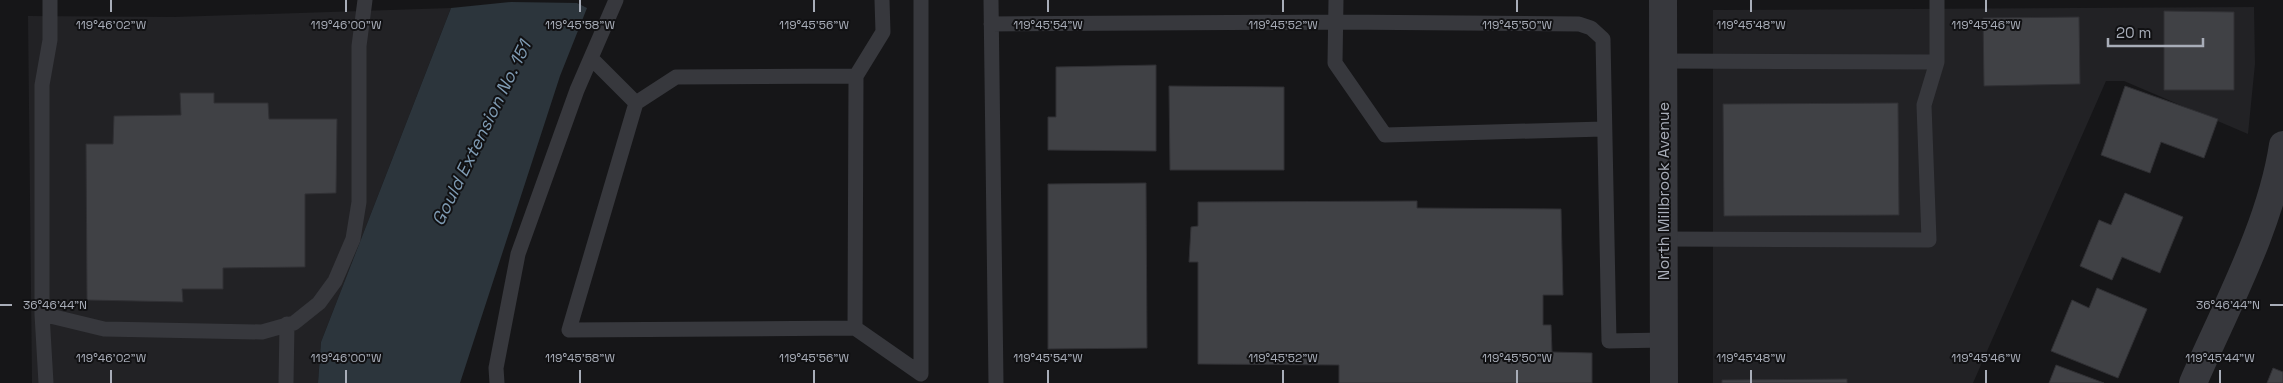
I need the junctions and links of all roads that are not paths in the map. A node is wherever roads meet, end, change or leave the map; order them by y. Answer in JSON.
{"nodes":[{"id":1,"x":50,"y":0,"type":"edge"},
{"id":2,"x":365,"y":0,"type":"edge"},
{"id":3,"x":616,"y":0,"type":"edge"},
{"id":4,"x":882,"y":0,"type":"edge"},
{"id":5,"x":921,"y":0,"type":"edge"},
{"id":6,"x":991,"y":0,"type":"edge"},
{"id":7,"x":1336,"y":0,"type":"edge"},
{"id":8,"x":1662,"y":0,"type":"edge"},
{"id":9,"x":1937,"y":0,"type":"edge"},
{"id":10,"x":1336,"y":22,"type":"junction"},
{"id":11,"x":991,"y":24,"type":"junction"},
{"id":12,"x":592,"y":59,"type":"junction"},
{"id":13,"x":1662,"y":61,"type":"junction"},
{"id":14,"x":1937,"y":62,"type":"junction"},
{"id":15,"x":856,"y":76,"type":"junction"},
{"id":16,"x":636,"y":103,"type":"junction"},
{"id":17,"x":1603,"y":129,"type":"junction"},
{"id":18,"x":2283,"y":146,"type":"edge"},
{"id":19,"x":1664,"y":239,"type":"junction"},
{"id":20,"x":42,"y":314,"type":"junction"},
{"id":21,"x":287,"y":324,"type":"junction"},
{"id":22,"x":855,"y":328,"type":"junction"},
{"id":23,"x":1664,"y":340,"type":"junction"},
{"id":24,"x":921,"y":379,"type":"edge"},
{"id":25,"x":46,"y":383,"type":"edge"},
{"id":26,"x":286,"y":383,"type":"edge"},
{"id":27,"x":497,"y":383,"type":"edge"},
{"id":28,"x":996,"y":383,"type":"edge"},
{"id":29,"x":1664,"y":383,"type":"edge"},
{"id":30,"x":2193,"y":383,"type":"edge"}],
"edges":[{"from":1,"to":20,"type":"lane"},
{"from":2,"to":21,"type":"lane"},
{"from":3,"to":12,"type":"lane"},
{"from":4,"to":15,"type":"lane"},
{"from":5,"to":24,"type":"lane"},
{"from":6,"to":11,"type":"lane"},
{"from":7,"to":10,"type":"lane"},
{"from":8,"to":13,"type":"street","name":"North Millbrook Avenue"},
{"from":9,"to":14,"type":"lane"},
{"from":10,"to":11,"type":"lane"},
{"from":10,"to":17,"type":"lane"},
{"from":10,"to":17,"type":"lane"},
{"from":11,"to":28,"type":"lane"},
{"from":12,"to":16,"type":"lane"},
{"from":12,"to":27,"type":"lane"},
{"from":13,"to":14,"type":"lane"},
{"from":13,"to":19,"type":"street","name":"North Millbrook Avenue"},
{"from":14,"to":19,"type":"lane"},
{"from":15,"to":16,"type":"lane"},
{"from":15,"to":22,"type":"lane"},
{"from":16,"to":22,"type":"lane"},
{"from":17,"to":23,"type":"lane"},
{"from":18,"to":30,"type":"street"},
{"from":19,"to":23,"type":"street","name":"North Millbrook Avenue"},
{"from":20,"to":21,"type":"lane"},
{"from":20,"to":25,"type":"lane"},
{"from":21,"to":26,"type":"lane"},
{"from":22,"to":24,"type":"lane"},
{"from":23,"to":29,"type":"street","name":"North Millbrook Avenue"}]}
